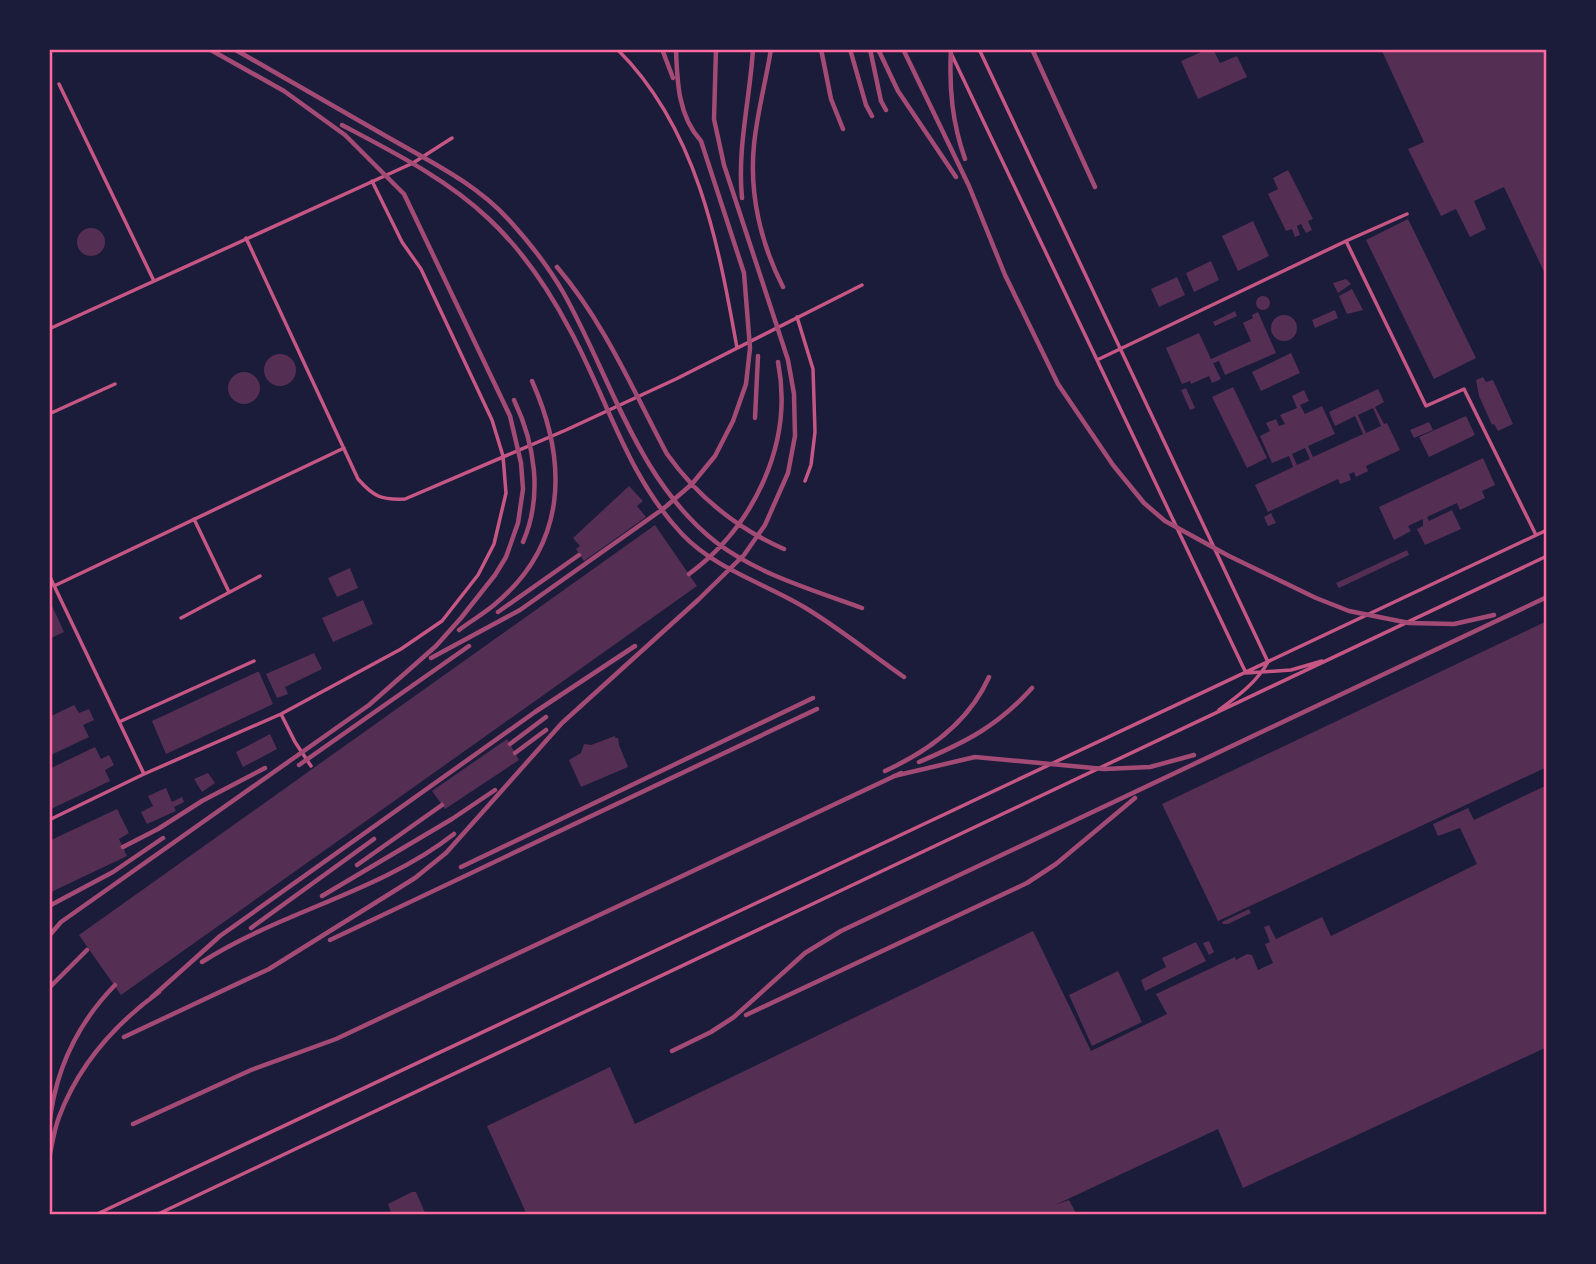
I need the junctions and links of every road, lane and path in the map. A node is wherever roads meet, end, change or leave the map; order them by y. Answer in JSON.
{"nodes":[{"id":1,"x":617,"y":49,"type":"edge"},
{"id":2,"x":949,"y":49,"type":"edge"},
{"id":3,"x":979,"y":49,"type":"edge"},
{"id":4,"x":59,"y":84,"type":"dead end"},
{"id":5,"x":452,"y":138,"type":"dead end"},
{"id":6,"x":372,"y":181,"type":"junction"},
{"id":7,"x":1406,"y":214,"type":"dead end"},
{"id":8,"x":246,"y":238,"type":"junction"},
{"id":9,"x":1346,"y":241,"type":"junction"},
{"id":10,"x":153,"y":279,"type":"junction"},
{"id":11,"x":862,"y":285,"type":"dead end"},
{"id":12,"x":797,"y":317,"type":"junction"},
{"id":13,"x":49,"y":329,"type":"edge"},
{"id":14,"x":737,"y":348,"type":"junction"},
{"id":15,"x":1121,"y":349,"type":"junction"},
{"id":16,"x":1097,"y":360,"type":"junction"},
{"id":17,"x":115,"y":384,"type":"dead end"},
{"id":18,"x":49,"y":414,"type":"edge"},
{"id":19,"x":344,"y":448,"type":"junction"},
{"id":20,"x":503,"y":456,"type":"junction"},
{"id":21,"x":805,"y":481,"type":"dead end"},
{"id":22,"x":194,"y":519,"type":"junction"},
{"id":23,"x":1547,"y":530,"type":"edge"},
{"id":24,"x":1536,"y":535,"type":"junction"},
{"id":25,"x":1547,"y":556,"type":"edge"},
{"id":26,"x":49,"y":575,"type":"edge"},
{"id":27,"x":260,"y":576,"type":"dead end"},
{"id":28,"x":54,"y":586,"type":"junction"},
{"id":29,"x":229,"y":592,"type":"junction"},
{"id":30,"x":181,"y":618,"type":"dead end"},
{"id":31,"x":1334,"y":657,"type":"junction"},
{"id":32,"x":254,"y":661,"type":"dead end"},
{"id":33,"x":1268,"y":662,"type":"junction"},
{"id":34,"x":1262,"y":672,"type":"junction"},
{"id":35,"x":1246,"y":673,"type":"junction"},
{"id":36,"x":281,"y":714,"type":"junction"},
{"id":37,"x":1212,"y":715,"type":"junction"},
{"id":38,"x":119,"y":722,"type":"junction"},
{"id":39,"x":311,"y":766,"type":"dead end"},
{"id":40,"x":144,"y":774,"type":"junction"},
{"id":41,"x":49,"y":820,"type":"edge"},
{"id":42,"x":95,"y":1215,"type":"edge"},
{"id":43,"x":156,"y":1215,"type":"edge"}],
"edges":[{"from":1,"to":14,"type":"lane"},
{"from":2,"to":16,"type":"lane"},
{"from":3,"to":15,"type":"lane"},
{"from":4,"to":10,"type":"lane"},
{"from":5,"to":6,"type":"lane"},
{"from":6,"to":8,"type":"lane"},
{"from":6,"to":20,"type":"lane"},
{"from":7,"to":9,"type":"lane"},
{"from":8,"to":10,"type":"lane"},
{"from":8,"to":19,"type":"lane"},
{"from":9,"to":15,"type":"lane"},
{"from":9,"to":24,"type":"lane"},
{"from":10,"to":13,"type":"lane"},
{"from":11,"to":12,"type":"lane"},
{"from":12,"to":14,"type":"lane"},
{"from":12,"to":21,"type":"lane"},
{"from":14,"to":20,"type":"lane"},
{"from":15,"to":16,"type":"lane"},
{"from":15,"to":33,"type":"lane"},
{"from":16,"to":35,"type":"lane"},
{"from":17,"to":18,"type":"lane"},
{"from":19,"to":20,"type":"lane"},
{"from":19,"to":22,"type":"lane"},
{"from":20,"to":36,"type":"lane"},
{"from":22,"to":28,"type":"lane"},
{"from":22,"to":29,"type":"lane"},
{"from":23,"to":24,"type":"lane"},
{"from":24,"to":33,"type":"lane"},
{"from":25,"to":31,"type":"lane"},
{"from":26,"to":28,"type":"lane"},
{"from":27,"to":29,"type":"lane"},
{"from":28,"to":38,"type":"lane"},
{"from":29,"to":30,"type":"lane"},
{"from":31,"to":34,"type":"lane"},
{"from":31,"to":37,"type":"lane"},
{"from":32,"to":38,"type":"lane"},
{"from":33,"to":34,"type":"lane"},
{"from":33,"to":35,"type":"lane"},
{"from":34,"to":35,"type":"lane"},
{"from":34,"to":37,"type":"lane"},
{"from":35,"to":42,"type":"lane"},
{"from":36,"to":39,"type":"lane"},
{"from":36,"to":40,"type":"lane"},
{"from":37,"to":43,"type":"lane"},
{"from":38,"to":40,"type":"lane"},
{"from":40,"to":41,"type":"lane"}]}
